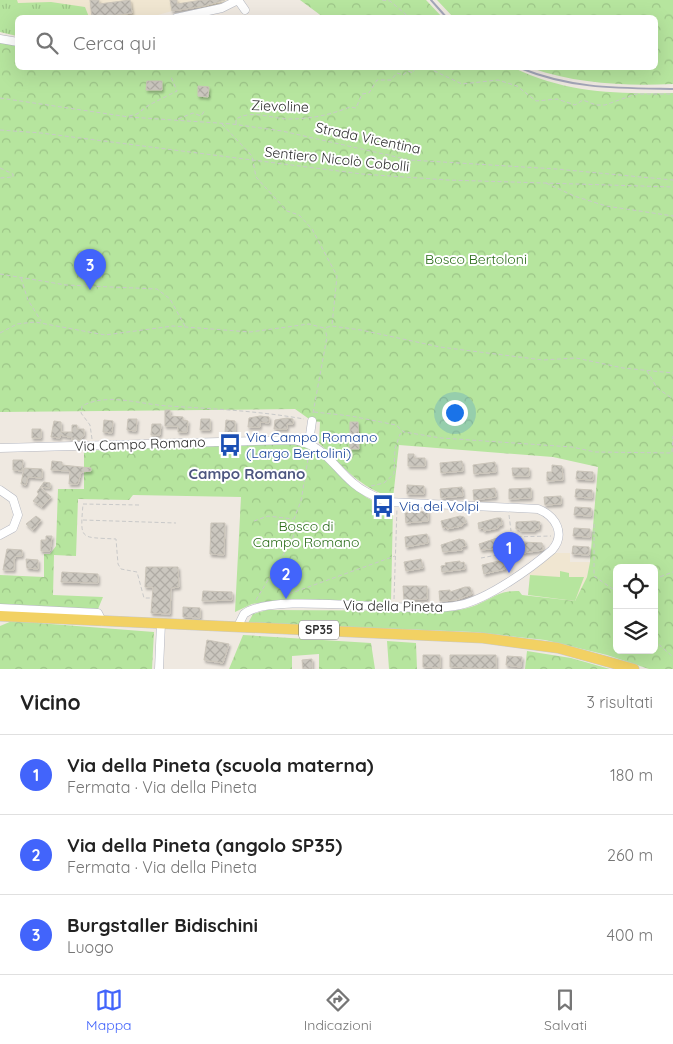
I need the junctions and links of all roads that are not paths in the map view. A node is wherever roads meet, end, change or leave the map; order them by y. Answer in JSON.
{"nodes":[{"id":1,"x":238,"y":0,"type":"edge"},
{"id":2,"x":245,"y":10,"type":"dead end"},
{"id":3,"x":190,"y":15,"type":"edge"},
{"id":4,"x":0,"y":39,"type":"edge"},
{"id":5,"x":15,"y":42,"type":"edge"},
{"id":6,"x":312,"y":421,"type":"road end"},
{"id":7,"x":309,"y":440,"type":"junction"},
{"id":8,"x":0,"y":448,"type":"edge"},
{"id":9,"x":0,"y":490,"type":"edge"},
{"id":10,"x":0,"y":535,"type":"edge"},
{"id":11,"x":0,"y":608,"type":"edge"},
{"id":12,"x":0,"y":616,"type":"edge"},
{"id":13,"x":102,"y":621,"type":"junction"},
{"id":14,"x":160,"y":623,"type":"junction"},
{"id":15,"x":238,"y":626,"type":"junction"},
{"id":16,"x":159,"y":669,"type":"edge"},
{"id":17,"x":634,"y":669,"type":"edge"}],
"edges":[{"from":1,"to":2,"type":"street"},
{"from":1,"to":3,"type":"street"},
{"from":4,"to":5,"type":"street"},
{"from":6,"to":7,"type":"street"},
{"from":7,"to":8,"type":"street","name":"Via Campo Romano"},
{"from":7,"to":15,"type":"street","name":"Via della Pineta"},
{"from":9,"to":10,"type":"street"},
{"from":11,"to":13,"type":"street"},
{"from":12,"to":13,"type":"main road","number":"SP35"},
{"from":13,"to":14,"type":"main road","number":"SP35"},
{"from":14,"to":15,"type":"main road","number":"SP35"},
{"from":14,"to":16,"type":"street"},
{"from":15,"to":17,"type":"main road","number":"SP35"}]}
